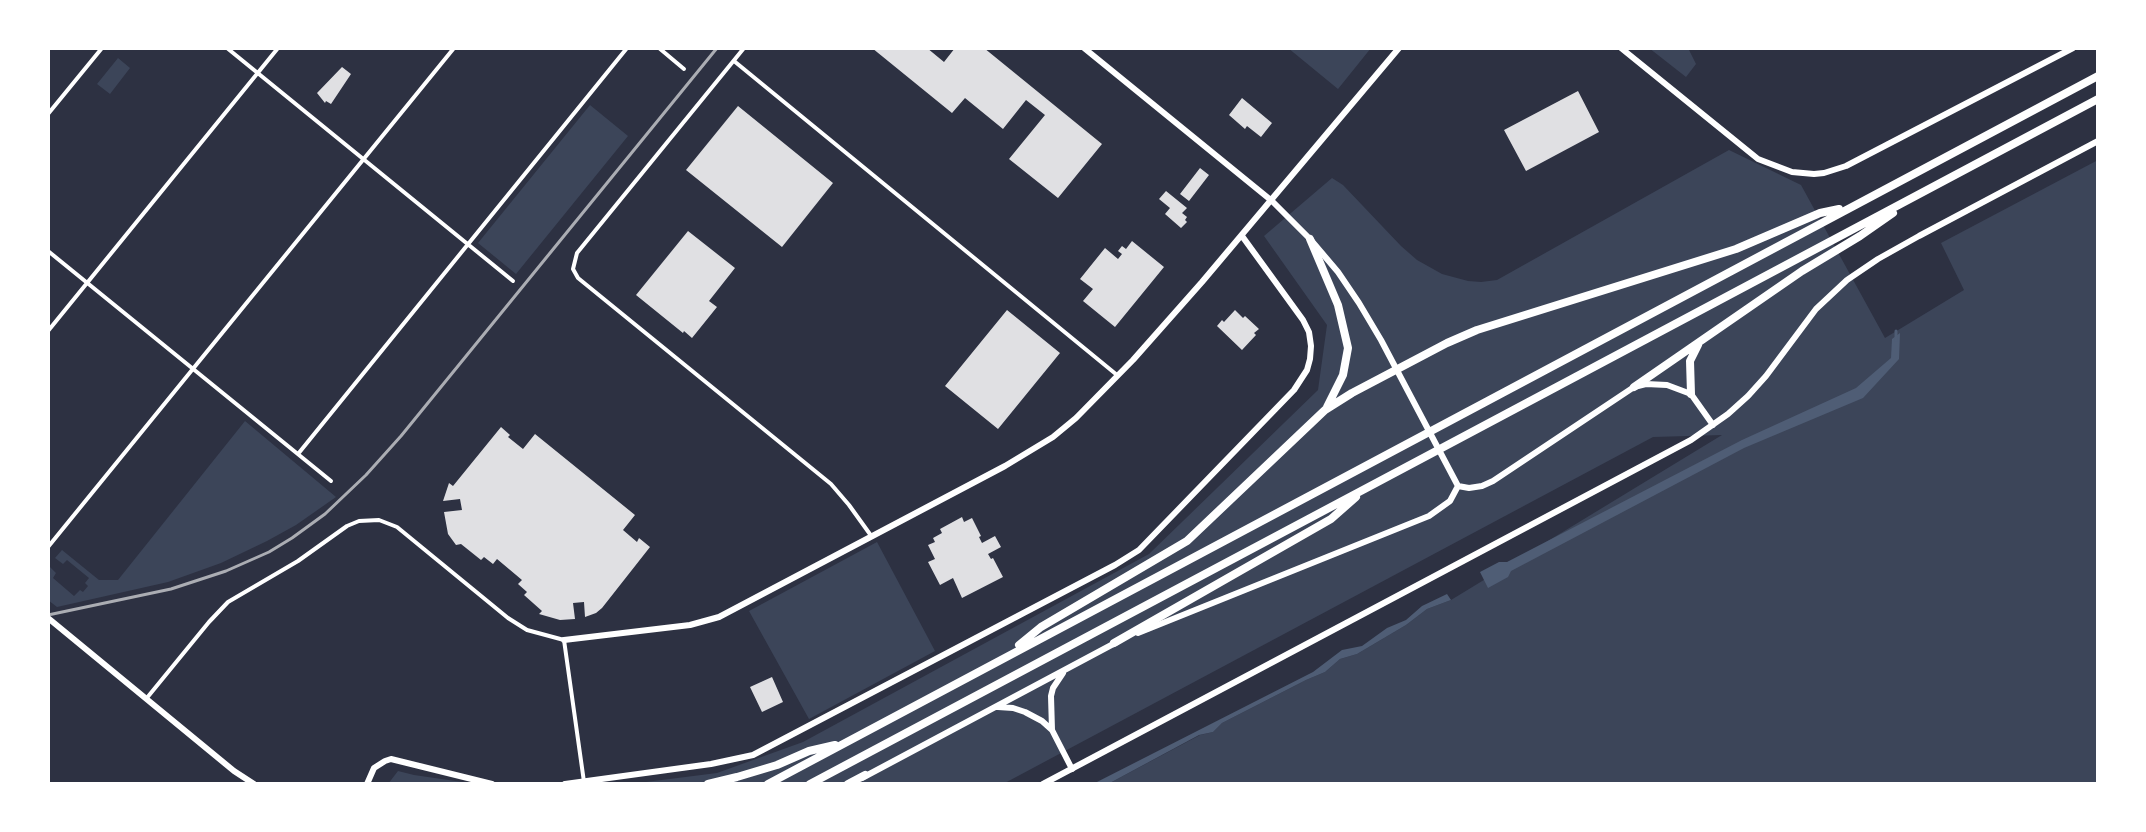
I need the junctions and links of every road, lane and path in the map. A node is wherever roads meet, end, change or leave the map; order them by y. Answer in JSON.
{"nodes":[{"id":1,"x":102,"y":48,"type":"edge"},
{"id":2,"x":227,"y":48,"type":"edge"},
{"id":3,"x":278,"y":48,"type":"edge"},
{"id":4,"x":454,"y":48,"type":"edge"},
{"id":5,"x":627,"y":48,"type":"edge"},
{"id":6,"x":659,"y":48,"type":"edge"},
{"id":7,"x":744,"y":48,"type":"edge"},
{"id":8,"x":1084,"y":48,"type":"edge"},
{"id":9,"x":1399,"y":48,"type":"edge"},
{"id":10,"x":1621,"y":48,"type":"edge"},
{"id":11,"x":2073,"y":48,"type":"edge"},
{"id":12,"x":734,"y":61,"type":"junction"},
{"id":13,"x":684,"y":69,"type":"dead end"},
{"id":14,"x":257,"y":73,"type":"junction"},
{"id":15,"x":2098,"y":76,"type":"edge"},
{"id":16,"x":2098,"y":99,"type":"edge"},
{"id":17,"x":48,"y":114,"type":"edge"},
{"id":18,"x":2098,"y":141,"type":"edge"},
{"id":19,"x":363,"y":159,"type":"junction"},
{"id":20,"x":1920,"y":193,"type":"junction"},
{"id":21,"x":1272,"y":201,"type":"junction"},
{"id":22,"x":1852,"y":206,"type":"junction"},
{"id":23,"x":1242,"y":236,"type":"junction"},
{"id":24,"x":1310,"y":239,"type":"junction"},
{"id":25,"x":468,"y":244,"type":"junction"},
{"id":26,"x":48,"y":251,"type":"edge"},
{"id":27,"x":513,"y":281,"type":"dead end"},
{"id":28,"x":87,"y":283,"type":"junction"},
{"id":29,"x":48,"y":331,"type":"edge"},
{"id":30,"x":1702,"y":340,"type":"junction"},
{"id":31,"x":193,"y":369,"type":"junction"},
{"id":32,"x":1396,"y":371,"type":"junction"},
{"id":33,"x":1117,"y":375,"type":"junction"},
{"id":34,"x":1634,"y":387,"type":"junction"},
{"id":35,"x":1691,"y":394,"type":"junction"},
{"id":36,"x":1325,"y":410,"type":"junction"},
{"id":37,"x":1713,"y":425,"type":"junction"},
{"id":38,"x":298,"y":454,"type":"junction"},
{"id":39,"x":331,"y":481,"type":"dead end"},
{"id":40,"x":1370,"y":486,"type":"junction"},
{"id":41,"x":1458,"y":486,"type":"junction"},
{"id":42,"x":872,"y":537,"type":"junction"},
{"id":43,"x":48,"y":547,"type":"edge"},
{"id":44,"x":48,"y":618,"type":"edge"},
{"id":45,"x":564,"y":640,"type":"junction"},
{"id":46,"x":1114,"y":643,"type":"junction"},
{"id":47,"x":1003,"y":658,"type":"junction"},
{"id":48,"x":1065,"y":669,"type":"junction"},
{"id":49,"x":146,"y":699,"type":"junction"},
{"id":50,"x":995,"y":707,"type":"junction"},
{"id":51,"x":1052,"y":730,"type":"junction"},
{"id":52,"x":848,"y":742,"type":"junction"},
{"id":53,"x":1072,"y":769,"type":"junction"},
{"id":54,"x":865,"y":775,"type":"joint"},
{"id":55,"x":584,"y":782,"type":"junction"},
{"id":56,"x":254,"y":784,"type":"edge"},
{"id":57,"x":367,"y":784,"type":"edge"},
{"id":58,"x":492,"y":784,"type":"edge"},
{"id":59,"x":565,"y":784,"type":"edge"},
{"id":60,"x":708,"y":784,"type":"edge"},
{"id":61,"x":768,"y":784,"type":"edge"},
{"id":62,"x":810,"y":784,"type":"edge"},
{"id":63,"x":850,"y":784,"type":"edge"},
{"id":64,"x":1043,"y":784,"type":"edge"}],
"edges":[{"from":1,"to":17,"type":"street"},
{"from":2,"to":14,"type":"street"},
{"from":3,"to":14,"type":"street"},
{"from":4,"to":19,"type":"street"},
{"from":5,"to":25,"type":"street"},
{"from":6,"to":13,"type":"street"},
{"from":7,"to":12,"type":"street"},
{"from":8,"to":21,"type":"street"},
{"from":9,"to":21,"type":"street"},
{"from":10,"to":11,"type":"street"},
{"from":12,"to":33,"type":"street"},
{"from":12,"to":42,"type":"street"},
{"from":14,"to":19,"type":"street"},
{"from":14,"to":28,"type":"street"},
{"from":15,"to":22,"type":"highway"},
{"from":16,"to":20,"type":"highway"},
{"from":18,"to":37,"type":"street"},
{"from":19,"to":25,"type":"street"},
{"from":19,"to":31,"type":"street"},
{"from":20,"to":30,"type":"highway"},
{"from":20,"to":40,"type":"highway"},
{"from":21,"to":23,"type":"street"},
{"from":21,"to":24,"type":"street"},
{"from":22,"to":32,"type":"highway"},
{"from":22,"to":47,"type":"highway"},
{"from":23,"to":33,"type":"street"},
{"from":23,"to":55,"type":"street"},
{"from":24,"to":32,"type":"street"},
{"from":24,"to":36,"type":"highway"},
{"from":25,"to":27,"type":"street"},
{"from":25,"to":38,"type":"street"},
{"from":26,"to":28,"type":"street"},
{"from":28,"to":29,"type":"street"},
{"from":28,"to":31,"type":"street"},
{"from":30,"to":34,"type":"highway"},
{"from":30,"to":35,"type":"highway"},
{"from":31,"to":38,"type":"street"},
{"from":31,"to":43,"type":"street"},
{"from":32,"to":36,"type":"highway"},
{"from":32,"to":41,"type":"street"},
{"from":33,"to":42,"type":"street"},
{"from":34,"to":35,"type":"street"},
{"from":34,"to":41,"type":"street"},
{"from":35,"to":37,"type":"street"},
{"from":36,"to":47,"type":"highway"},
{"from":37,"to":53,"type":"street"},
{"from":38,"to":39,"type":"street"},
{"from":40,"to":46,"type":"highway"},
{"from":40,"to":62,"type":"highway"},
{"from":41,"to":46,"type":"street"},
{"from":42,"to":45,"type":"street"},
{"from":44,"to":49,"type":"street"},
{"from":45,"to":49,"type":"street"},
{"from":45,"to":55,"type":"street"},
{"from":46,"to":48,"type":"street"},
{"from":47,"to":52,"type":"highway"},
{"from":48,"to":50,"type":"street"},
{"from":48,"to":51,"type":"street"},
{"from":49,"to":56,"type":"street"},
{"from":50,"to":51,"type":"street"},
{"from":50,"to":54,"type":"street"},
{"from":51,"to":53,"type":"street"},
{"from":52,"to":60,"type":"highway"},
{"from":52,"to":61,"type":"highway"},
{"from":53,"to":64,"type":"street"},
{"from":54,"to":63,"type":"highway"},
{"from":55,"to":59,"type":"street"},
{"from":57,"to":58,"type":"street"}]}
